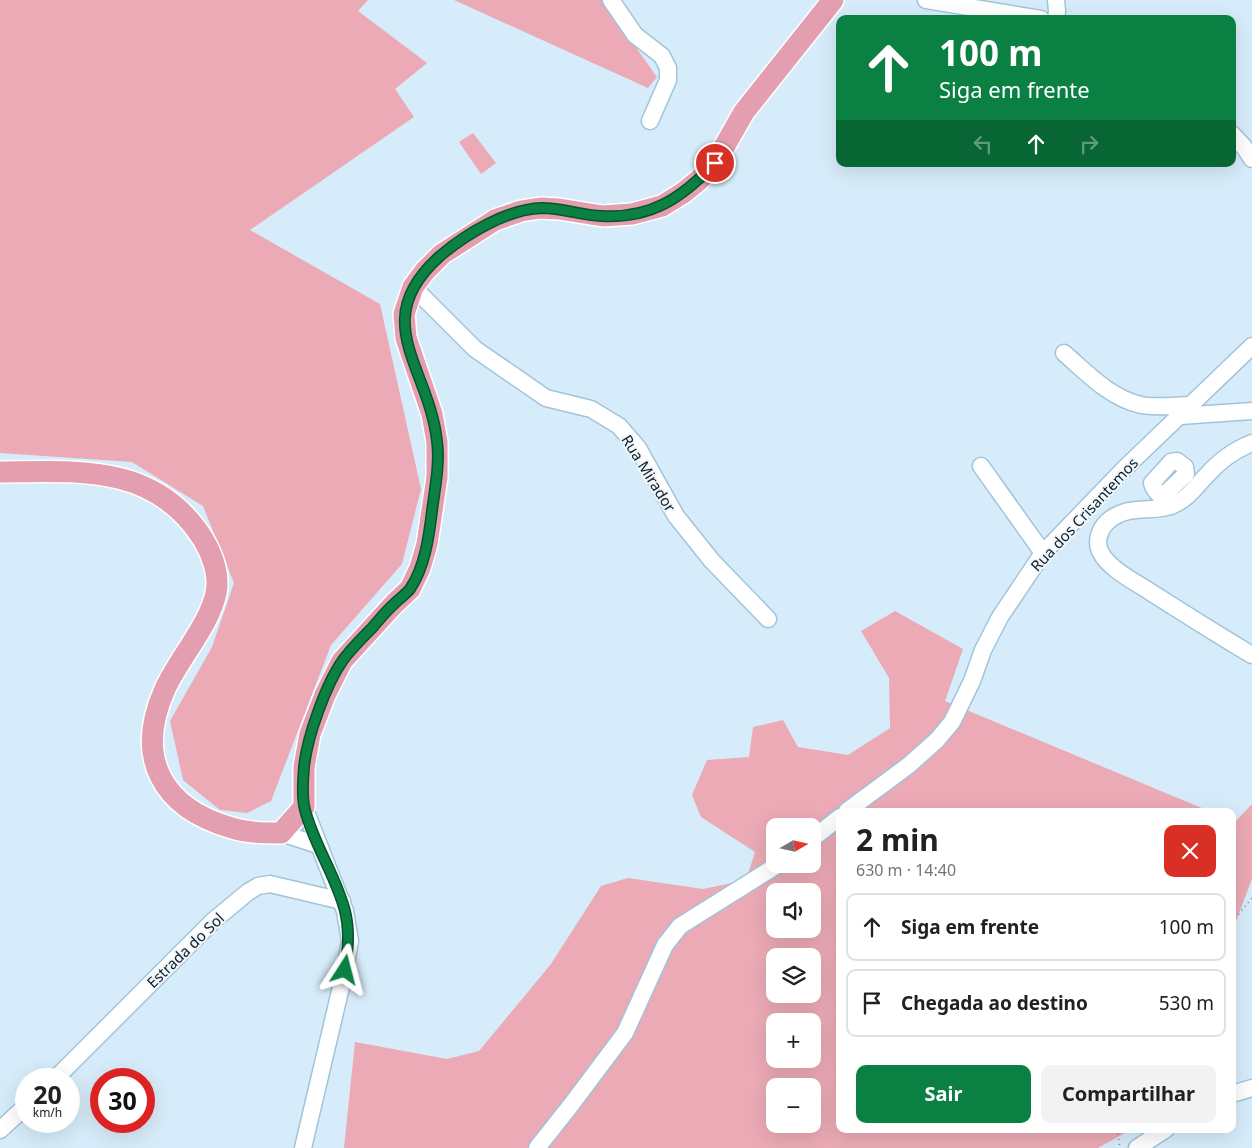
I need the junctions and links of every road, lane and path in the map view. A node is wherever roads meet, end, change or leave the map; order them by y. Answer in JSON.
{"nodes":[{"id":1,"x":611,"y":0,"type":"edge"},
{"id":2,"x":833,"y":0,"type":"edge"},
{"id":3,"x":926,"y":0,"type":"edge"},
{"id":4,"x":1056,"y":0,"type":"edge"},
{"id":5,"x":1017,"y":15,"type":"edge"},
{"id":6,"x":1056,"y":15,"type":"edge"},
{"id":7,"x":650,"y":122,"type":"dead end"},
{"id":8,"x":1236,"y":138,"type":"edge"},
{"id":9,"x":1252,"y":159,"type":"edge"},
{"id":10,"x":413,"y":287,"type":"junction"},
{"id":11,"x":1252,"y":346,"type":"edge"},
{"id":12,"x":1064,"y":353,"type":"dead end"},
{"id":13,"x":1192,"y":404,"type":"junction"},
{"id":14,"x":1252,"y":411,"type":"edge"},
{"id":15,"x":1180,"y":416,"type":"junction"},
{"id":16,"x":1252,"y":443,"type":"edge"},
{"id":17,"x":981,"y":466,"type":"dead end"},
{"id":18,"x":0,"y":472,"type":"edge"},
{"id":19,"x":1043,"y":553,"type":"junction"},
{"id":20,"x":768,"y":619,"type":"dead end"},
{"id":21,"x":1252,"y":655,"type":"edge"},
{"id":22,"x":304,"y":807,"type":"junction"},
{"id":23,"x":851,"y":808,"type":"edge"},
{"id":24,"x":836,"y":820,"type":"edge"},
{"id":25,"x":821,"y":832,"type":"edge"},
{"id":26,"x":281,"y":833,"type":"junction"},
{"id":27,"x":318,"y":846,"type":"junction"},
{"id":28,"x":766,"y":872,"type":"edge"},
{"id":29,"x":1252,"y":898,"type":"edge"},
{"id":30,"x":342,"y":901,"type":"junction"},
{"id":31,"x":1236,"y":917,"type":"edge"},
{"id":32,"x":65,"y":1068,"type":"edge"},
{"id":33,"x":1252,"y":1088,"type":"edge"},
{"id":34,"x":1236,"y":1093,"type":"edge"},
{"id":35,"x":15,"y":1116,"type":"edge"},
{"id":36,"x":0,"y":1130,"type":"edge"},
{"id":37,"x":1118,"y":1133,"type":"edge"},
{"id":38,"x":1160,"y":1133,"type":"edge"},
{"id":39,"x":304,"y":1148,"type":"edge"},
{"id":40,"x":537,"y":1148,"type":"edge"},
{"id":41,"x":1120,"y":1148,"type":"edge"},
{"id":42,"x":1137,"y":1148,"type":"edge"}],
"edges":[{"from":1,"to":7,"type":"street"},
{"from":2,"to":10,"type":"main road"},
{"from":3,"to":5,"type":"street"},
{"from":4,"to":6,"type":"street"},
{"from":8,"to":9,"type":"street"},
{"from":10,"to":20,"type":"street","name":"Rua Mirador"},
{"from":10,"to":22,"type":"main road"},
{"from":11,"to":13,"type":"street","name":"Rua dos Crisantemos"},
{"from":12,"to":13,"type":"street"},
{"from":13,"to":15,"type":"street","name":"Rua dos Crisantemos"},
{"from":14,"to":15,"type":"street"},
{"from":15,"to":19,"type":"street","name":"Rua dos Crisantemos"},
{"from":16,"to":21,"type":"street"},
{"from":17,"to":19,"type":"street"},
{"from":18,"to":26,"type":"main road"},
{"from":19,"to":23,"type":"street","name":"Rua dos Crisantemos"},
{"from":22,"to":26,"type":"main road"},
{"from":22,"to":27,"type":"street"},
{"from":24,"to":25,"type":"street"},
{"from":26,"to":27,"type":"street"},
{"from":27,"to":30,"type":"street"},
{"from":28,"to":40,"type":"street"},
{"from":29,"to":31,"type":"path"},
{"from":30,"to":32,"type":"street","name":"Estrada do Sol"},
{"from":30,"to":39,"type":"street"},
{"from":33,"to":34,"type":"street"},
{"from":35,"to":36,"type":"street"},
{"from":37,"to":41,"type":"path"},
{"from":38,"to":42,"type":"street"}]}
